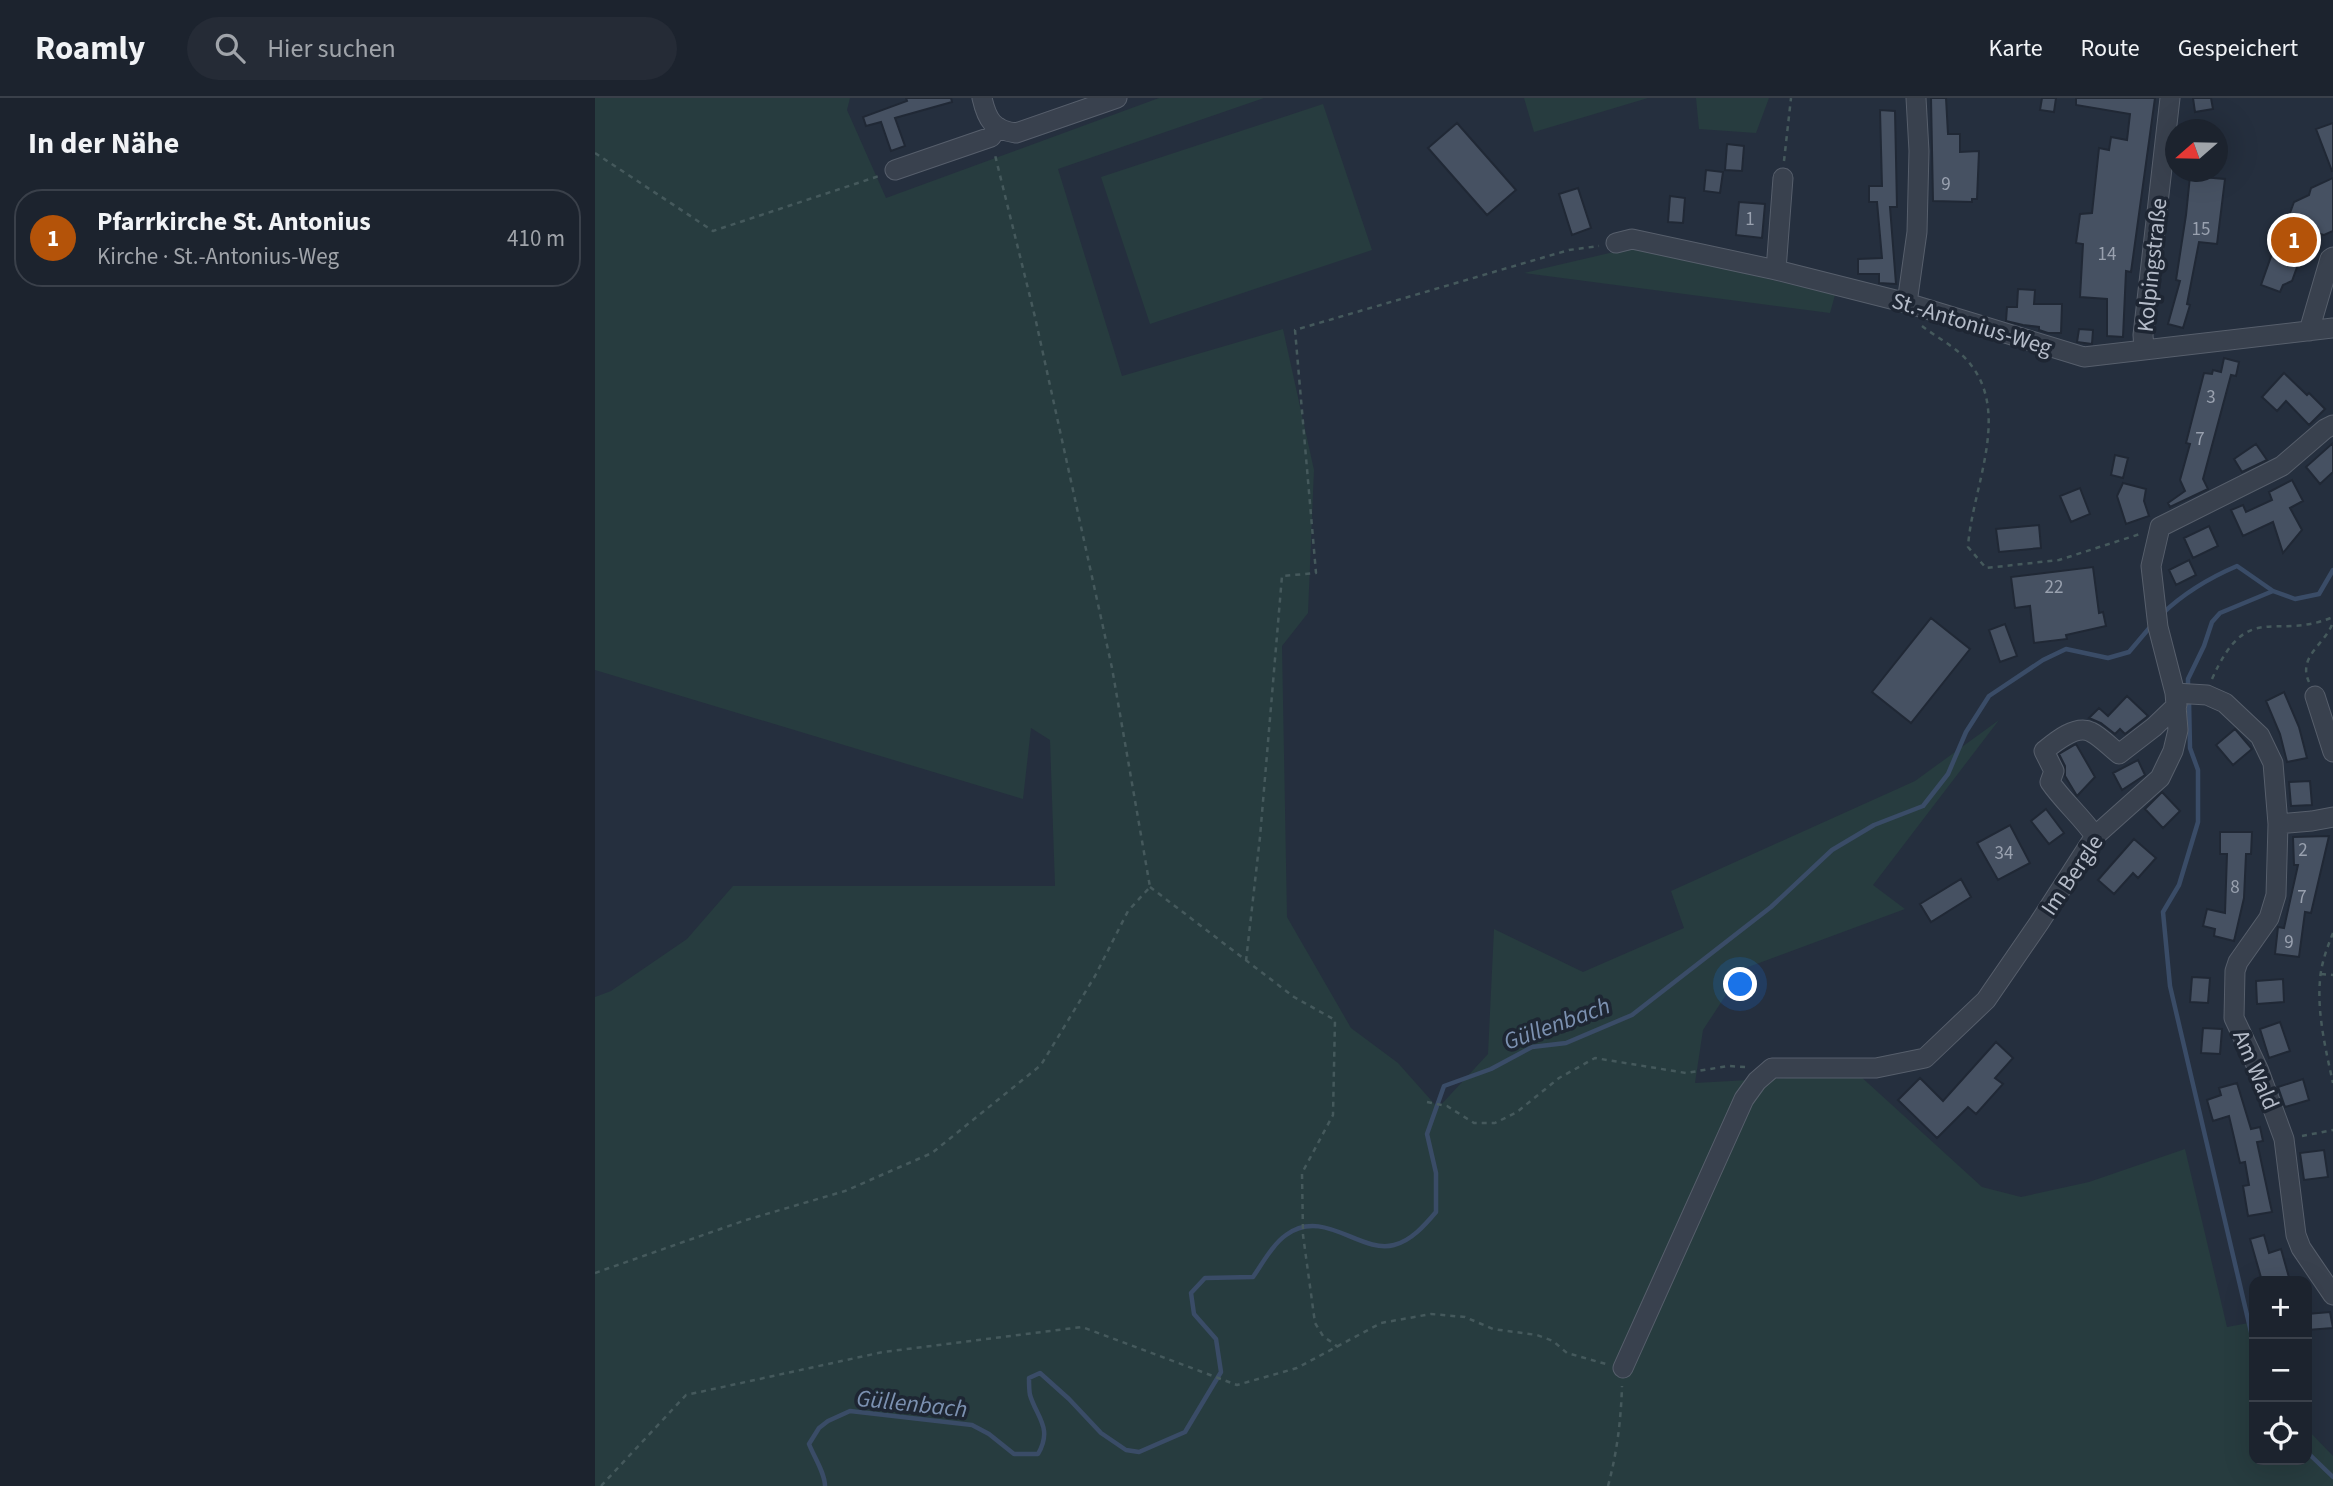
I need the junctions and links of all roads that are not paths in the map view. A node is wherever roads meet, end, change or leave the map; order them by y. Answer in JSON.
{"nodes":[{"id":1,"x":982,"y":98,"type":"edge"},
{"id":2,"x":1115,"y":98,"type":"edge"},
{"id":3,"x":1916,"y":98,"type":"edge"},
{"id":4,"x":2170,"y":98,"type":"edge"},
{"id":5,"x":994,"y":132,"type":"junction"},
{"id":6,"x":895,"y":170,"type":"road end"},
{"id":7,"x":1783,"y":178,"type":"road end"},
{"id":8,"x":1616,"y":243,"type":"road end"},
{"id":9,"x":2333,"y":257,"type":"edge"},
{"id":10,"x":1776,"y":270,"type":"junction"},
{"id":11,"x":1907,"y":303,"type":"junction"},
{"id":12,"x":2333,"y":328,"type":"edge"},
{"id":13,"x":2309,"y":331,"type":"junction"},
{"id":14,"x":2144,"y":349,"type":"junction"},
{"id":15,"x":2333,"y":425,"type":"edge"},
{"id":16,"x":2315,"y":696,"type":"road end"},
{"id":17,"x":2177,"y":697,"type":"junction"},
{"id":18,"x":2333,"y":752,"type":"edge"},
{"id":19,"x":2333,"y":817,"type":"edge"},
{"id":20,"x":2278,"y":824,"type":"junction"},
{"id":21,"x":2095,"y":836,"type":"junction"},
{"id":22,"x":2333,"y":1295,"type":"edge"},
{"id":23,"x":1623,"y":1368,"type":"road end"}],
"edges":[{"from":1,"to":5,"type":"street"},
{"from":2,"to":5,"type":"street"},
{"from":3,"to":11,"type":"street"},
{"from":4,"to":14,"type":"street","name":"Kolpingstraße"},
{"from":5,"to":6,"type":"street"},
{"from":7,"to":10,"type":"street"},
{"from":8,"to":10,"type":"street","name":"St.-Antonius-Weg"},
{"from":9,"to":13,"type":"street"},
{"from":10,"to":11,"type":"street","name":"St.-Antonius-Weg"},
{"from":11,"to":14,"type":"street","name":"St.-Antonius-Weg"},
{"from":12,"to":13,"type":"street","name":"St.-Antonius-Weg"},
{"from":13,"to":14,"type":"street","name":"St.-Antonius-Weg"},
{"from":15,"to":17,"type":"street","name":"Im Bergle"},
{"from":16,"to":18,"type":"street"},
{"from":17,"to":20,"type":"street","name":"Am Wald"},
{"from":17,"to":21,"type":"street","name":"Im Bergle"},
{"from":17,"to":21,"type":"street"},
{"from":19,"to":20,"type":"street"},
{"from":20,"to":22,"type":"street","name":"Am Wald"},
{"from":21,"to":23,"type":"street","name":"Im Bergle"}]}
